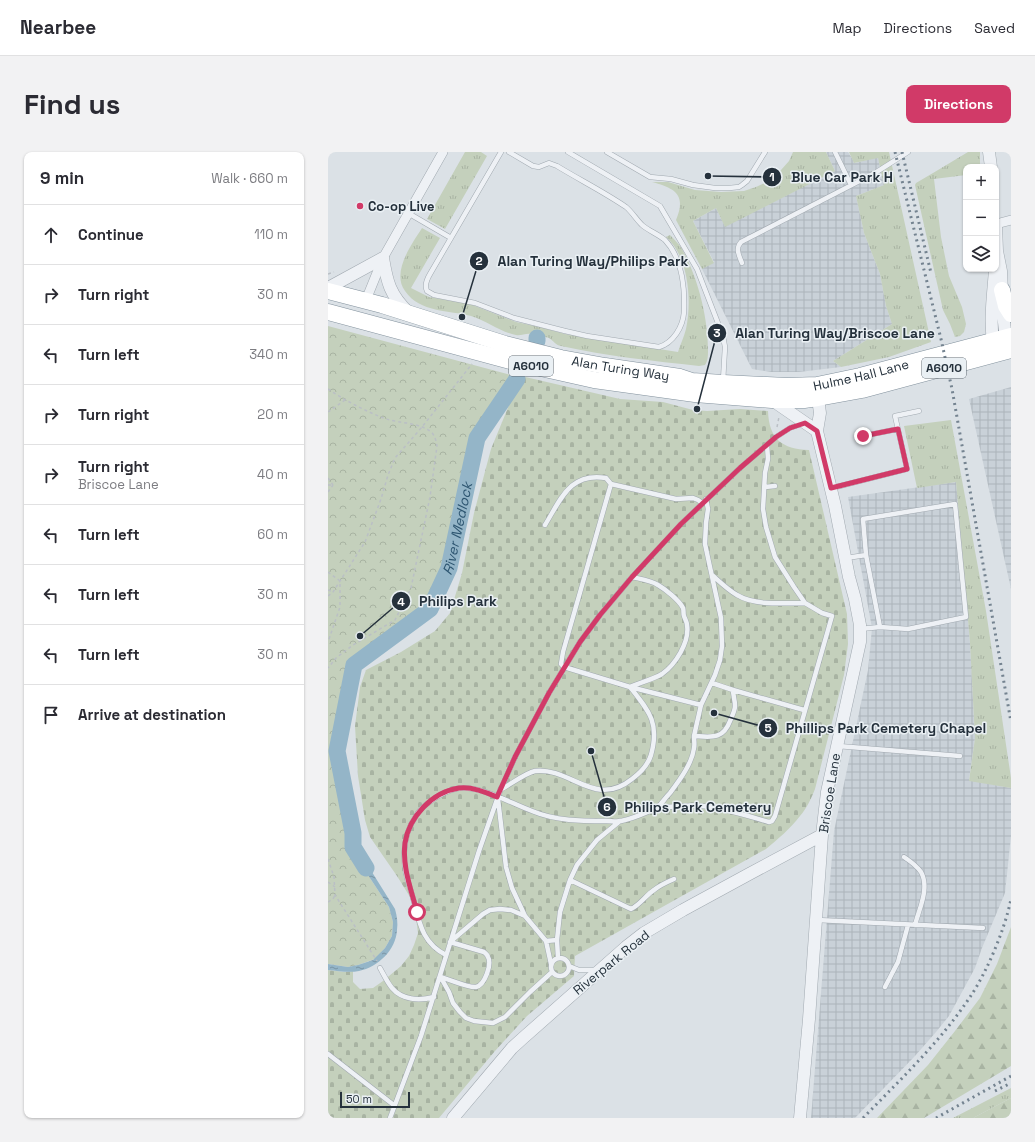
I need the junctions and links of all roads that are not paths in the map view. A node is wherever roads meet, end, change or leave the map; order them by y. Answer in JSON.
{"nodes":[{"id":1,"x":443,"y":152,"type":"edge"},
{"id":2,"x":501,"y":152,"type":"edge"},
{"id":3,"x":509,"y":152,"type":"edge"},
{"id":4,"x":568,"y":152,"type":"edge"},
{"id":5,"x":608,"y":152,"type":"edge"},
{"id":6,"x":764,"y":152,"type":"edge"},
{"id":7,"x":835,"y":152,"type":"edge"},
{"id":8,"x":908,"y":152,"type":"edge"},
{"id":9,"x":989,"y":152,"type":"edge"},
{"id":10,"x":991,"y":164,"type":"edge"},
{"id":11,"x":851,"y":185,"type":"junction"},
{"id":12,"x":408,"y":213,"type":"junction"},
{"id":13,"x":1011,"y":220,"type":"edge"},
{"id":14,"x":999,"y":224,"type":"edge"},
{"id":15,"x":451,"y":238,"type":"junction"},
{"id":16,"x":383,"y":258,"type":"junction"},
{"id":17,"x":999,"y":261,"type":"edge"},
{"id":18,"x":742,"y":263,"type":"dead end"},
{"id":19,"x":996,"y":272,"type":"edge"},
{"id":20,"x":328,"y":290,"type":"edge"},
{"id":21,"x":1002,"y":290,"type":"junction"},
{"id":22,"x":366,"y":300,"type":"junction"},
{"id":23,"x":328,"y":312,"type":"edge"},
{"id":24,"x":409,"y":313,"type":"junction"},
{"id":25,"x":1011,"y":314,"type":"edge"},
{"id":26,"x":359,"y":321,"type":"junction"},
{"id":27,"x":1004,"y":345,"type":"edge"},
{"id":28,"x":723,"y":383,"type":"junction"},
{"id":29,"x":810,"y":392,"type":"junction"},
{"id":30,"x":776,"y":407,"type":"junction"},
{"id":31,"x":919,"y":411,"type":"dead end"},
{"id":32,"x":805,"y":423,"type":"junction"},
{"id":33,"x":898,"y":429,"type":"junction"},
{"id":34,"x":817,"y":431,"type":"junction"},
{"id":35,"x":863,"y":436,"type":"dead end"},
{"id":36,"x":767,"y":445,"type":"junction"},
{"id":37,"x":611,"y":484,"type":"junction"},
{"id":38,"x":765,"y":486,"type":"junction"},
{"id":39,"x":775,"y":486,"type":"dead end"},
{"id":40,"x":831,"y":488,"type":"junction"},
{"id":41,"x":706,"y":499,"type":"junction"},
{"id":42,"x":702,"y":503,"type":"junction"},
{"id":43,"x":545,"y":525,"type":"dead end"},
{"id":44,"x":866,"y":555,"type":"junction"},
{"id":45,"x":845,"y":558,"type":"junction"},
{"id":46,"x":712,"y":575,"type":"junction"},
{"id":47,"x":632,"y":577,"type":"junction"},
{"id":48,"x":805,"y":603,"type":"junction"},
{"id":49,"x":880,"y":626,"type":"junction"},
{"id":50,"x":860,"y":629,"type":"junction"},
{"id":51,"x":564,"y":667,"type":"junction"},
{"id":52,"x":712,"y":683,"type":"junction"},
{"id":53,"x":630,"y":686,"type":"junction"},
{"id":54,"x":734,"y":690,"type":"junction"},
{"id":55,"x":701,"y":705,"type":"junction"},
{"id":56,"x":804,"y":710,"type":"junction"},
{"id":57,"x":694,"y":736,"type":"junction"},
{"id":58,"x":836,"y":746,"type":"junction"},
{"id":59,"x":960,"y":756,"type":"dead end"},
{"id":60,"x":500,"y":791,"type":"junction"},
{"id":61,"x":497,"y":797,"type":"junction"},
{"id":62,"x":658,"y":807,"type":"junction"},
{"id":63,"x":620,"y":821,"type":"junction"},
{"id":64,"x":822,"y":835,"type":"junction"},
{"id":65,"x":904,"y":857,"type":"dead end"},
{"id":66,"x":674,"y":879,"type":"dead end"},
{"id":67,"x":570,"y":880,"type":"junction"},
{"id":68,"x":525,"y":916,"type":"junction"},
{"id":69,"x":816,"y":920,"type":"junction"},
{"id":70,"x":908,"y":925,"type":"junction"},
{"id":71,"x":915,"y":925,"type":"junction"},
{"id":72,"x":983,"y":928,"type":"dead end"},
{"id":73,"x":557,"y":940,"type":"junction"},
{"id":74,"x":546,"y":941,"type":"junction"},
{"id":75,"x":450,"y":942,"type":"junction"},
{"id":76,"x":446,"y":954,"type":"junction"},
{"id":77,"x":558,"y":958,"type":"junction"},
{"id":78,"x":551,"y":964,"type":"junction"},
{"id":79,"x":569,"y":966,"type":"junction"},
{"id":80,"x":380,"y":968,"type":"dead end"},
{"id":81,"x":600,"y":970,"type":"junction"},
{"id":82,"x":552,"y":972,"type":"junction"},
{"id":83,"x":440,"y":976,"type":"junction"},
{"id":84,"x":886,"y":987,"type":"dead end"},
{"id":85,"x":434,"y":997,"type":"junction"},
{"id":86,"x":328,"y":1054,"type":"edge"},
{"id":87,"x":395,"y":1106,"type":"junction"},
{"id":88,"x":390,"y":1118,"type":"edge"},
{"id":89,"x":453,"y":1118,"type":"edge"},
{"id":90,"x":800,"y":1118,"type":"edge"}],
"edges":[{"from":1,"to":12,"type":"street"},
{"from":2,"to":15,"type":"lane"},
{"from":3,"to":15,"type":"lane"},
{"from":4,"to":28,"type":"lane"},
{"from":5,"to":6,"type":"lane"},
{"from":7,"to":11,"type":"lane"},
{"from":8,"to":11,"type":"lane"},
{"from":9,"to":10,"type":"street"},
{"from":11,"to":18,"type":"lane"},
{"from":12,"to":15,"type":"lane"},
{"from":12,"to":16,"type":"street"},
{"from":13,"to":14,"type":"street"},
{"from":16,"to":20,"type":"street"},
{"from":16,"to":22,"type":"street"},
{"from":16,"to":24,"type":"street"},
{"from":17,"to":21,"type":"street"},
{"from":19,"to":27,"type":"street"},
{"from":20,"to":22,"type":"highway","name":"Alan Turing Way","number":"A6010"},
{"from":21,"to":25,"type":"highway"},
{"from":21,"to":27,"type":"street"},
{"from":22,"to":24,"type":"highway","name":"Alan Turing Way","number":"A6010"},
{"from":22,"to":26,"type":"highway"},
{"from":23,"to":26,"type":"highway","name":"Alan Turing Way","number":"A6010"},
{"from":24,"to":28,"type":"highway","name":"Alan Turing Way","number":"A6010"},
{"from":26,"to":30,"type":"highway","name":"Alan Turing Way","number":"A6010"},
{"from":27,"to":29,"type":"highway","name":"Hulme Hall Lane","number":"A6010"},
{"from":28,"to":29,"type":"highway","name":"Alan Turing Way","number":"A6010"},
{"from":29,"to":30,"type":"highway","name":"Alan Turing Way","number":"A6010"},
{"from":29,"to":32,"type":"street"},
{"from":29,"to":34,"type":"street"},
{"from":30,"to":32,"type":"street"},
{"from":31,"to":33,"type":"lane"},
{"from":32,"to":34,"type":"street"},
{"from":32,"to":36,"type":"lane"},
{"from":33,"to":35,"type":"lane"},
{"from":33,"to":40,"type":"lane"},
{"from":34,"to":40,"type":"street","name":"Briscoe Lane"},
{"from":36,"to":38,"type":"lane"},
{"from":36,"to":41,"type":"lane"},
{"from":37,"to":42,"type":"lane"},
{"from":37,"to":43,"type":"lane"},
{"from":37,"to":51,"type":"lane"},
{"from":38,"to":39,"type":"lane"},
{"from":38,"to":48,"type":"lane"},
{"from":40,"to":45,"type":"street","name":"Briscoe Lane"},
{"from":41,"to":42,"type":"lane"},
{"from":41,"to":46,"type":"lane"},
{"from":42,"to":47,"type":"lane"},
{"from":44,"to":45,"type":"lane"},
{"from":44,"to":49,"type":"lane"},
{"from":44,"to":49,"type":"lane"},
{"from":45,"to":50,"type":"street","name":"Briscoe Lane"},
{"from":46,"to":48,"type":"lane"},
{"from":46,"to":52,"type":"lane"},
{"from":47,"to":51,"type":"lane"},
{"from":47,"to":53,"type":"lane"},
{"from":48,"to":56,"type":"lane"},
{"from":49,"to":50,"type":"lane"},
{"from":50,"to":58,"type":"street","name":"Briscoe Lane"},
{"from":51,"to":53,"type":"lane"},
{"from":51,"to":60,"type":"lane"},
{"from":52,"to":54,"type":"lane"},
{"from":52,"to":55,"type":"lane"},
{"from":53,"to":55,"type":"lane"},
{"from":53,"to":60,"type":"lane"},
{"from":54,"to":56,"type":"lane"},
{"from":54,"to":57,"type":"lane"},
{"from":55,"to":57,"type":"lane"},
{"from":56,"to":62,"type":"lane"},
{"from":57,"to":62,"type":"lane"},
{"from":58,"to":59,"type":"lane"},
{"from":58,"to":64,"type":"street","name":"Briscoe Lane"},
{"from":60,"to":61,"type":"lane"},
{"from":61,"to":63,"type":"lane"},
{"from":61,"to":68,"type":"lane"},
{"from":61,"to":75,"type":"lane"},
{"from":61,"to":76,"type":"lane"},
{"from":62,"to":63,"type":"lane"},
{"from":63,"to":67,"type":"lane"},
{"from":64,"to":69,"type":"street","name":"Briscoe Lane"},
{"from":64,"to":81,"type":"street","name":"Riverpark Road"},
{"from":65,"to":71,"type":"lane"},
{"from":66,"to":67,"type":"lane"},
{"from":67,"to":73,"type":"lane"},
{"from":68,"to":74,"type":"lane"},
{"from":68,"to":75,"type":"lane"},
{"from":69,"to":70,"type":"lane"},
{"from":69,"to":90,"type":"street","name":"Briscoe Lane"},
{"from":70,"to":71,"type":"lane"},
{"from":70,"to":84,"type":"lane"},
{"from":71,"to":72,"type":"lane"},
{"from":73,"to":74,"type":"lane"},
{"from":73,"to":77,"type":"lane"},
{"from":74,"to":78,"type":"lane"},
{"from":75,"to":76,"type":"lane"},
{"from":75,"to":83,"type":"lane"},
{"from":76,"to":83,"type":"lane"},
{"from":77,"to":78,"type":"lane"},
{"from":77,"to":79,"type":"lane"},
{"from":78,"to":82,"type":"lane"},
{"from":79,"to":81,"type":"lane"},
{"from":79,"to":82,"type":"lane"},
{"from":80,"to":85,"type":"lane"},
{"from":81,"to":89,"type":"street","name":"Riverpark Road"},
{"from":82,"to":83,"type":"lane"},
{"from":83,"to":85,"type":"lane"},
{"from":85,"to":87,"type":"lane"},
{"from":86,"to":87,"type":"lane"},
{"from":87,"to":88,"type":"lane"}]}
